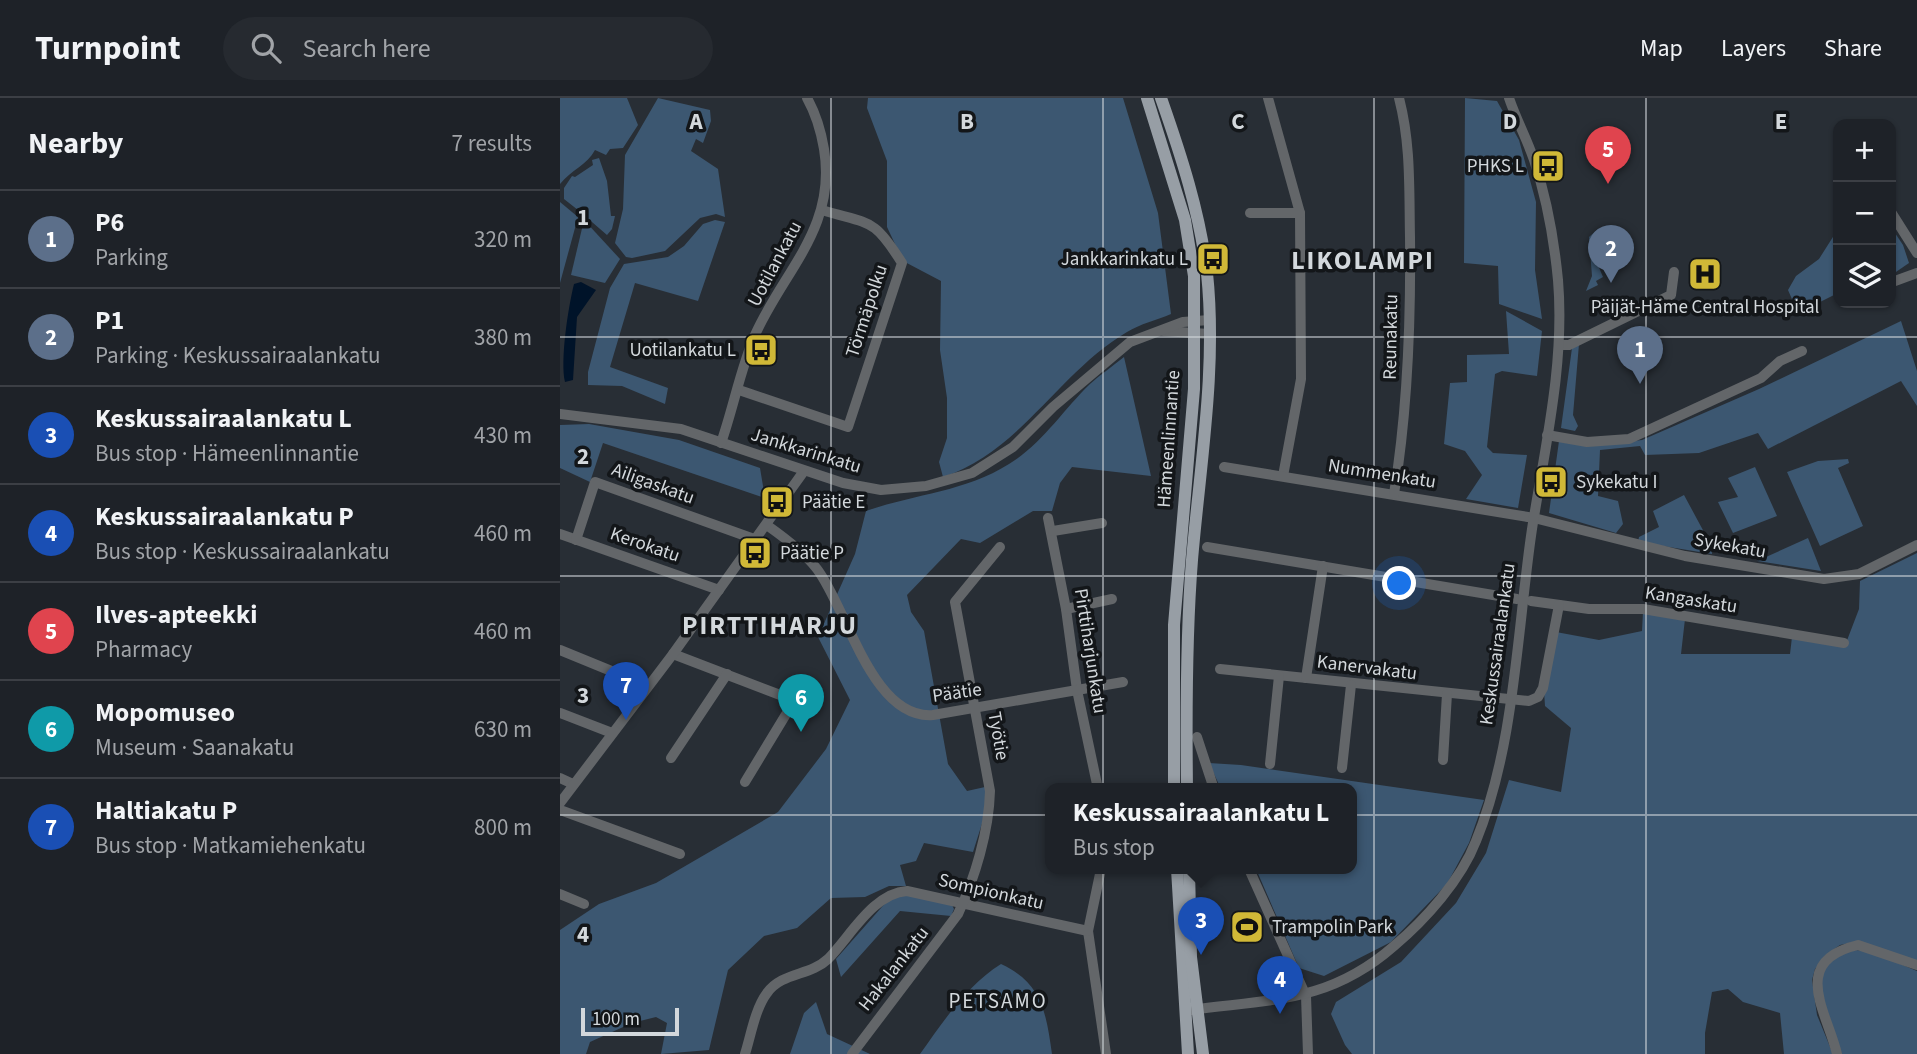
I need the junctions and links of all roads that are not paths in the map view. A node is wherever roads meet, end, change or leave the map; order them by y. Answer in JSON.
{"nodes":[{"id":1,"x":807,"y":98,"type":"edge"},
{"id":2,"x":1147,"y":98,"type":"edge"},
{"id":3,"x":1161,"y":98,"type":"edge"},
{"id":4,"x":1268,"y":98,"type":"edge"},
{"id":5,"x":1399,"y":98,"type":"edge"},
{"id":6,"x":1503,"y":98,"type":"edge"},
{"id":7,"x":1509,"y":98,"type":"edge"},
{"id":8,"x":1515,"y":115,"type":"junction"},
{"id":9,"x":822,"y":210,"type":"junction"},
{"id":10,"x":1250,"y":213,"type":"dead end"},
{"id":11,"x":1300,"y":213,"type":"junction"},
{"id":12,"x":1896,"y":220,"type":"edge"},
{"id":13,"x":1917,"y":253,"type":"edge"},
{"id":14,"x":1674,"y":272,"type":"dead end"},
{"id":15,"x":1917,"y":273,"type":"edge"},
{"id":16,"x":1896,"y":281,"type":"edge"},
{"id":17,"x":1209,"y":320,"type":"junction"},
{"id":18,"x":1194,"y":327,"type":"junction"},
{"id":19,"x":1209,"y":334,"type":"junction"},
{"id":20,"x":1559,"y":345,"type":"junction"},
{"id":21,"x":1801,"y":349,"type":"dead end"},
{"id":22,"x":739,"y":390,"type":"junction"},
{"id":23,"x":560,"y":414,"type":"edge"},
{"id":24,"x":1547,"y":435,"type":"junction"},
{"id":25,"x":721,"y":443,"type":"junction"},
{"id":26,"x":1224,"y":467,"type":"dead end"},
{"id":27,"x":804,"y":471,"type":"junction"},
{"id":28,"x":1283,"y":476,"type":"junction"},
{"id":29,"x":1394,"y":494,"type":"junction"},
{"id":30,"x":1048,"y":518,"type":"dead end"},
{"id":31,"x":1534,"y":518,"type":"junction"},
{"id":32,"x":1102,"y":523,"type":"dead end"},
{"id":33,"x":768,"y":526,"type":"junction"},
{"id":34,"x":1053,"y":531,"type":"junction"},
{"id":35,"x":560,"y":534,"type":"edge"},
{"id":36,"x":576,"y":540,"type":"junction"},
{"id":37,"x":757,"y":541,"type":"junction"},
{"id":38,"x":1917,"y":545,"type":"edge"},
{"id":39,"x":1000,"y":547,"type":"dead end"},
{"id":40,"x":1207,"y":547,"type":"dead end"},
{"id":41,"x":1323,"y":566,"type":"junction"},
{"id":42,"x":719,"y":590,"type":"junction"},
{"id":43,"x":1112,"y":599,"type":"dead end"},
{"id":44,"x":1517,"y":599,"type":"dead end"},
{"id":45,"x":1531,"y":601,"type":"dead end"},
{"id":46,"x":1559,"y":605,"type":"junction"},
{"id":47,"x":1066,"y":608,"type":"junction"},
{"id":48,"x":1844,"y":643,"type":"dead end"},
{"id":49,"x":560,"y":650,"type":"edge"},
{"id":50,"x":673,"y":654,"type":"junction"},
{"id":51,"x":1220,"y":669,"type":"dead end"},
{"id":52,"x":727,"y":674,"type":"junction"},
{"id":53,"x":1279,"y":676,"type":"junction"},
{"id":54,"x":1306,"y":678,"type":"junction"},
{"id":55,"x":1124,"y":682,"type":"dead end"},
{"id":56,"x":1351,"y":685,"type":"junction"},
{"id":57,"x":648,"y":686,"type":"junction"},
{"id":58,"x":1077,"y":691,"type":"junction"},
{"id":59,"x":1447,"y":694,"type":"junction"},
{"id":60,"x":1509,"y":700,"type":"junction"},
{"id":61,"x":975,"y":708,"type":"junction"},
{"id":62,"x":560,"y":712,"type":"edge"},
{"id":63,"x":612,"y":733,"type":"junction"},
{"id":64,"x":1197,"y":737,"type":"dead end"},
{"id":65,"x":671,"y":758,"type":"dead end"},
{"id":66,"x":1443,"y":760,"type":"dead end"},
{"id":67,"x":1270,"y":764,"type":"dead end"},
{"id":68,"x":1342,"y":768,"type":"dead end"},
{"id":69,"x":560,"y":778,"type":"edge"},
{"id":70,"x":745,"y":782,"type":"dead end"},
{"id":71,"x":1097,"y":783,"type":"edge"},
{"id":72,"x":1174,"y":783,"type":"edge"},
{"id":73,"x":1188,"y":783,"type":"edge"},
{"id":74,"x":1212,"y":783,"type":"edge"},
{"id":75,"x":573,"y":784,"type":"junction"},
{"id":76,"x":560,"y":803,"type":"edge"},
{"id":77,"x":560,"y":810,"type":"edge"},
{"id":78,"x":680,"y":854,"type":"dead end"},
{"id":79,"x":1100,"y":874,"type":"edge"},
{"id":80,"x":1177,"y":874,"type":"edge"},
{"id":81,"x":1189,"y":874,"type":"edge"},
{"id":82,"x":1251,"y":874,"type":"edge"},
{"id":83,"x":560,"y":894,"type":"edge"},
{"id":84,"x":584,"y":904,"type":"dead end"},
{"id":85,"x":963,"y":904,"type":"junction"},
{"id":86,"x":1088,"y":931,"type":"junction"},
{"id":87,"x":1917,"y":965,"type":"edge"},
{"id":88,"x":1306,"y":996,"type":"junction"},
{"id":89,"x":1190,"y":1010,"type":"junction"},
{"id":90,"x":1311,"y":1053,"type":"edge"},
{"id":91,"x":745,"y":1054,"type":"edge"},
{"id":92,"x":852,"y":1054,"type":"edge"},
{"id":93,"x":1106,"y":1054,"type":"edge"},
{"id":94,"x":1188,"y":1054,"type":"edge"},
{"id":95,"x":1203,"y":1054,"type":"edge"},
{"id":96,"x":1837,"y":1054,"type":"edge"}],
"edges":[{"from":1,"to":9,"type":"street","name":"Uotilankatu"},
{"from":2,"to":18,"type":"main road","name":"Hämeenlinnantie"},
{"from":3,"to":17,"type":"main road","name":"Hämeenlinnantie"},
{"from":4,"to":11,"type":"street"},
{"from":5,"to":29,"type":"street","name":"Reunakatu"},
{"from":6,"to":8,"type":"street"},
{"from":7,"to":8,"type":"street","name":"Keskussairaalankatu"},
{"from":8,"to":20,"type":"street","name":"Keskussairaalankatu"},
{"from":9,"to":22,"type":"street","name":"Uotilankatu"},
{"from":9,"to":22,"type":"street","name":"Törmäpolku"},
{"from":10,"to":11,"type":"street"},
{"from":11,"to":28,"type":"street"},
{"from":12,"to":13,"type":"street"},
{"from":14,"to":20,"type":"street"},
{"from":15,"to":16,"type":"street"},
{"from":17,"to":18,"type":"street","name":"Jankkarinkatu"},
{"from":17,"to":19,"type":"main road","name":"Hämeenlinnantie"},
{"from":18,"to":19,"type":"street","name":"Jankkarinkatu"},
{"from":18,"to":27,"type":"street","name":"Jankkarinkatu"},
{"from":18,"to":72,"type":"main road","name":"Hämeenlinnantie"},
{"from":19,"to":73,"type":"main road","name":"Hämeenlinnantie"},
{"from":20,"to":24,"type":"street","name":"Keskussairaalankatu"},
{"from":21,"to":24,"type":"street"},
{"from":22,"to":25,"type":"street","name":"Uotilankatu"},
{"from":23,"to":25,"type":"street","name":"Jankkarinkatu"},
{"from":24,"to":31,"type":"street","name":"Keskussairaalankatu"},
{"from":25,"to":27,"type":"street","name":"Jankkarinkatu"},
{"from":26,"to":28,"type":"street","name":"Nummenkatu"},
{"from":27,"to":33,"type":"street"},
{"from":28,"to":29,"type":"street","name":"Nummenkatu"},
{"from":29,"to":31,"type":"street","name":"Nummenkatu"},
{"from":30,"to":34,"type":"street","name":"Pirttiharjunkatu"},
{"from":31,"to":38,"type":"street","name":"Sykekatu"},
{"from":31,"to":60,"type":"street","name":"Keskussairaalankatu"},
{"from":32,"to":34,"type":"street"},
{"from":33,"to":37,"type":"street"},
{"from":33,"to":61,"type":"street","name":"Päätie"},
{"from":34,"to":47,"type":"street","name":"Pirttiharjunkatu"},
{"from":35,"to":36,"type":"street","name":"Kerokatu"},
{"from":36,"to":37,"type":"street","name":"Ailigaskatu"},
{"from":36,"to":42,"type":"street","name":"Kerokatu"},
{"from":37,"to":42,"type":"street"},
{"from":39,"to":61,"type":"street","name":"Työtie"},
{"from":40,"to":41,"type":"street"},
{"from":41,"to":44,"type":"street"},
{"from":41,"to":54,"type":"street"},
{"from":42,"to":50,"type":"street"},
{"from":43,"to":47,"type":"street"},
{"from":45,"to":46,"type":"street","name":"Kangaskatu"},
{"from":46,"to":48,"type":"street","name":"Kangaskatu"},
{"from":46,"to":60,"type":"street","name":"Kanervakatu"},
{"from":47,"to":58,"type":"street","name":"Pirttiharjunkatu"},
{"from":49,"to":57,"type":"street"},
{"from":50,"to":52,"type":"street"},
{"from":50,"to":57,"type":"street"},
{"from":51,"to":53,"type":"street","name":"Kanervakatu"},
{"from":52,"to":65,"type":"street"},
{"from":52,"to":70,"type":"street"},
{"from":53,"to":54,"type":"street","name":"Kanervakatu"},
{"from":53,"to":67,"type":"street"},
{"from":54,"to":56,"type":"street","name":"Kanervakatu"},
{"from":55,"to":58,"type":"street","name":"Päätie"},
{"from":56,"to":59,"type":"street","name":"Kanervakatu"},
{"from":56,"to":68,"type":"street"},
{"from":57,"to":63,"type":"street"},
{"from":58,"to":61,"type":"street","name":"Päätie"},
{"from":58,"to":71,"type":"street","name":"Pirttiharjunkatu"},
{"from":59,"to":60,"type":"street","name":"Kanervakatu"},
{"from":59,"to":66,"type":"street"},
{"from":60,"to":88,"type":"street","name":"Keskussairaalankatu"},
{"from":61,"to":85,"type":"street","name":"Työtie"},
{"from":62,"to":63,"type":"street"},
{"from":63,"to":75,"type":"street"},
{"from":64,"to":74,"type":"street"},
{"from":69,"to":75,"type":"street"},
{"from":75,"to":76,"type":"street"},
{"from":77,"to":78,"type":"street"},
{"from":79,"to":86,"type":"street"},
{"from":80,"to":89,"type":"main road"},
{"from":81,"to":89,"type":"main road"},
{"from":82,"to":88,"type":"street"},
{"from":83,"to":84,"type":"street"},
{"from":85,"to":86,"type":"street","name":"Sompionkatu"},
{"from":85,"to":91,"type":"street","name":"Sompionkatu"},
{"from":85,"to":92,"type":"street","name":"Hakalankatu"},
{"from":86,"to":93,"type":"street"},
{"from":87,"to":96,"type":"street"},
{"from":88,"to":89,"type":"street","name":"Keskussairaalankatu"},
{"from":88,"to":90,"type":"street"},
{"from":89,"to":94,"type":"main road"},
{"from":89,"to":95,"type":"main road"}]}
